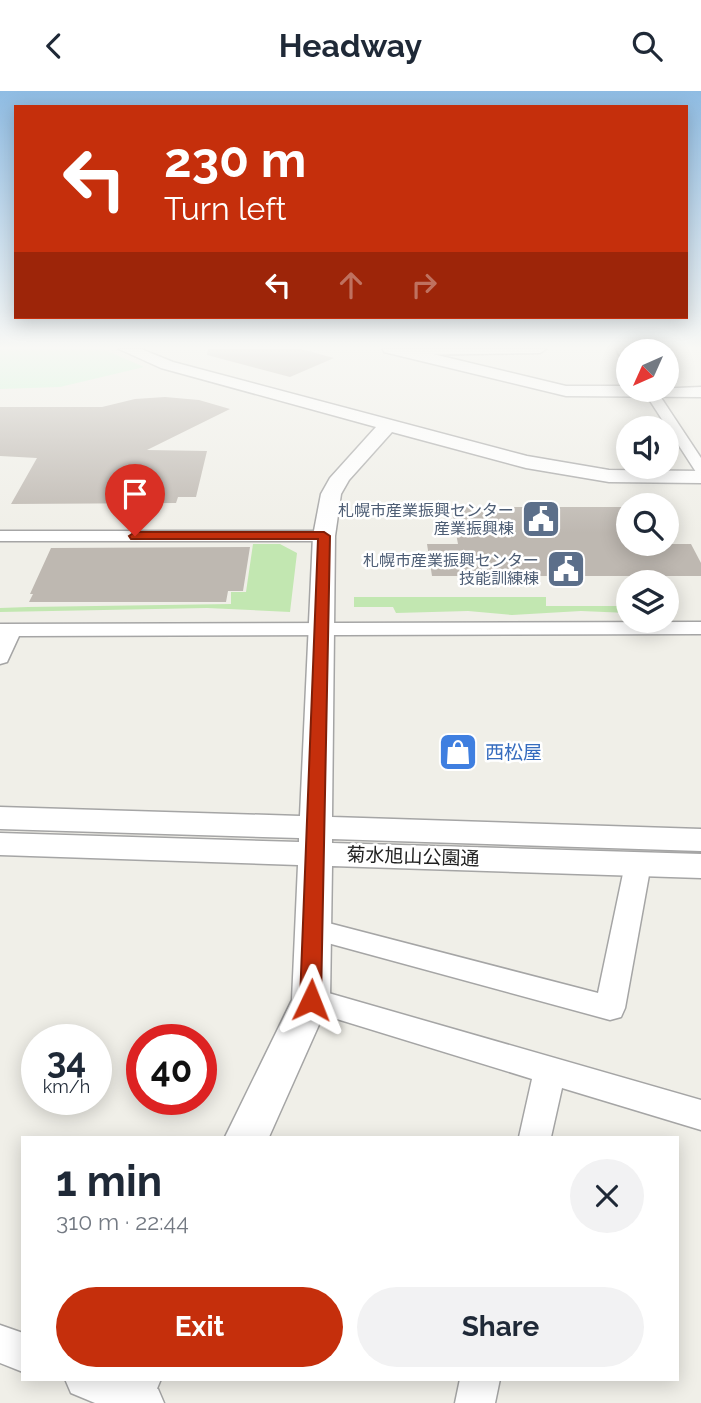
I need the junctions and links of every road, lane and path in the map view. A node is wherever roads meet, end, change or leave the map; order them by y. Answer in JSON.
{"nodes":[{"id":1,"x":337,"y":410,"type":"edge"},
{"id":2,"x":662,"y":410,"type":"edge"},
{"id":3,"x":389,"y":424,"type":"junction"},
{"id":4,"x":701,"y":469,"type":"edge"},
{"id":5,"x":701,"y":477,"type":"edge"},
{"id":6,"x":0,"y":536,"type":"edge"},
{"id":7,"x":324,"y":536,"type":"junction"},
{"id":8,"x":701,"y":628,"type":"edge"},
{"id":9,"x":322,"y":629,"type":"junction"},
{"id":10,"x":6,"y":630,"type":"edge"},
{"id":11,"x":0,"y":657,"type":"edge"},
{"id":12,"x":0,"y":818,"type":"edge"},
{"id":13,"x":701,"y":840,"type":"edge"},
{"id":14,"x":316,"y":841,"type":"junction"},
{"id":15,"x":0,"y":843,"type":"edge"},
{"id":16,"x":638,"y":864,"type":"junction"},
{"id":17,"x":701,"y":866,"type":"edge"},
{"id":18,"x":313,"y":929,"type":"junction"},
{"id":19,"x":311,"y":1000,"type":"junction"},
{"id":20,"x":550,"y":1071,"type":"junction"},
{"id":21,"x":701,"y":1115,"type":"edge"},
{"id":22,"x":247,"y":1136,"type":"edge"},
{"id":23,"x":535,"y":1136,"type":"edge"},
{"id":24,"x":0,"y":1344,"type":"edge"},
{"id":25,"x":21,"y":1352,"type":"edge"},
{"id":26,"x":480,"y":1381,"type":"edge"},
{"id":27,"x":475,"y":1403,"type":"edge"}],
"edges":[{"from":1,"to":3,"type":"street"},
{"from":2,"to":4,"type":"street"},
{"from":3,"to":5,"type":"street"},
{"from":3,"to":7,"type":"street"},
{"from":6,"to":7,"type":"street"},
{"from":7,"to":9,"type":"street"},
{"from":8,"to":9,"type":"street"},
{"from":9,"to":10,"type":"street"},
{"from":9,"to":14,"type":"street"},
{"from":10,"to":11,"type":"street"},
{"from":12,"to":14,"type":"street","name":"菊水旭山公園通"},
{"from":13,"to":14,"type":"street","name":"菊水旭山公園通"},
{"from":14,"to":15,"type":"street","name":"菊水旭山公園通"},
{"from":14,"to":16,"type":"street","name":"菊水旭山公園通"},
{"from":14,"to":18,"type":"street"},
{"from":16,"to":17,"type":"street","name":"菊水旭山公園通"},
{"from":16,"to":18,"type":"street"},
{"from":18,"to":19,"type":"street"},
{"from":19,"to":20,"type":"street"},
{"from":19,"to":22,"type":"street"},
{"from":20,"to":21,"type":"street"},
{"from":20,"to":23,"type":"street"},
{"from":24,"to":25,"type":"street"},
{"from":26,"to":27,"type":"street"}]}
